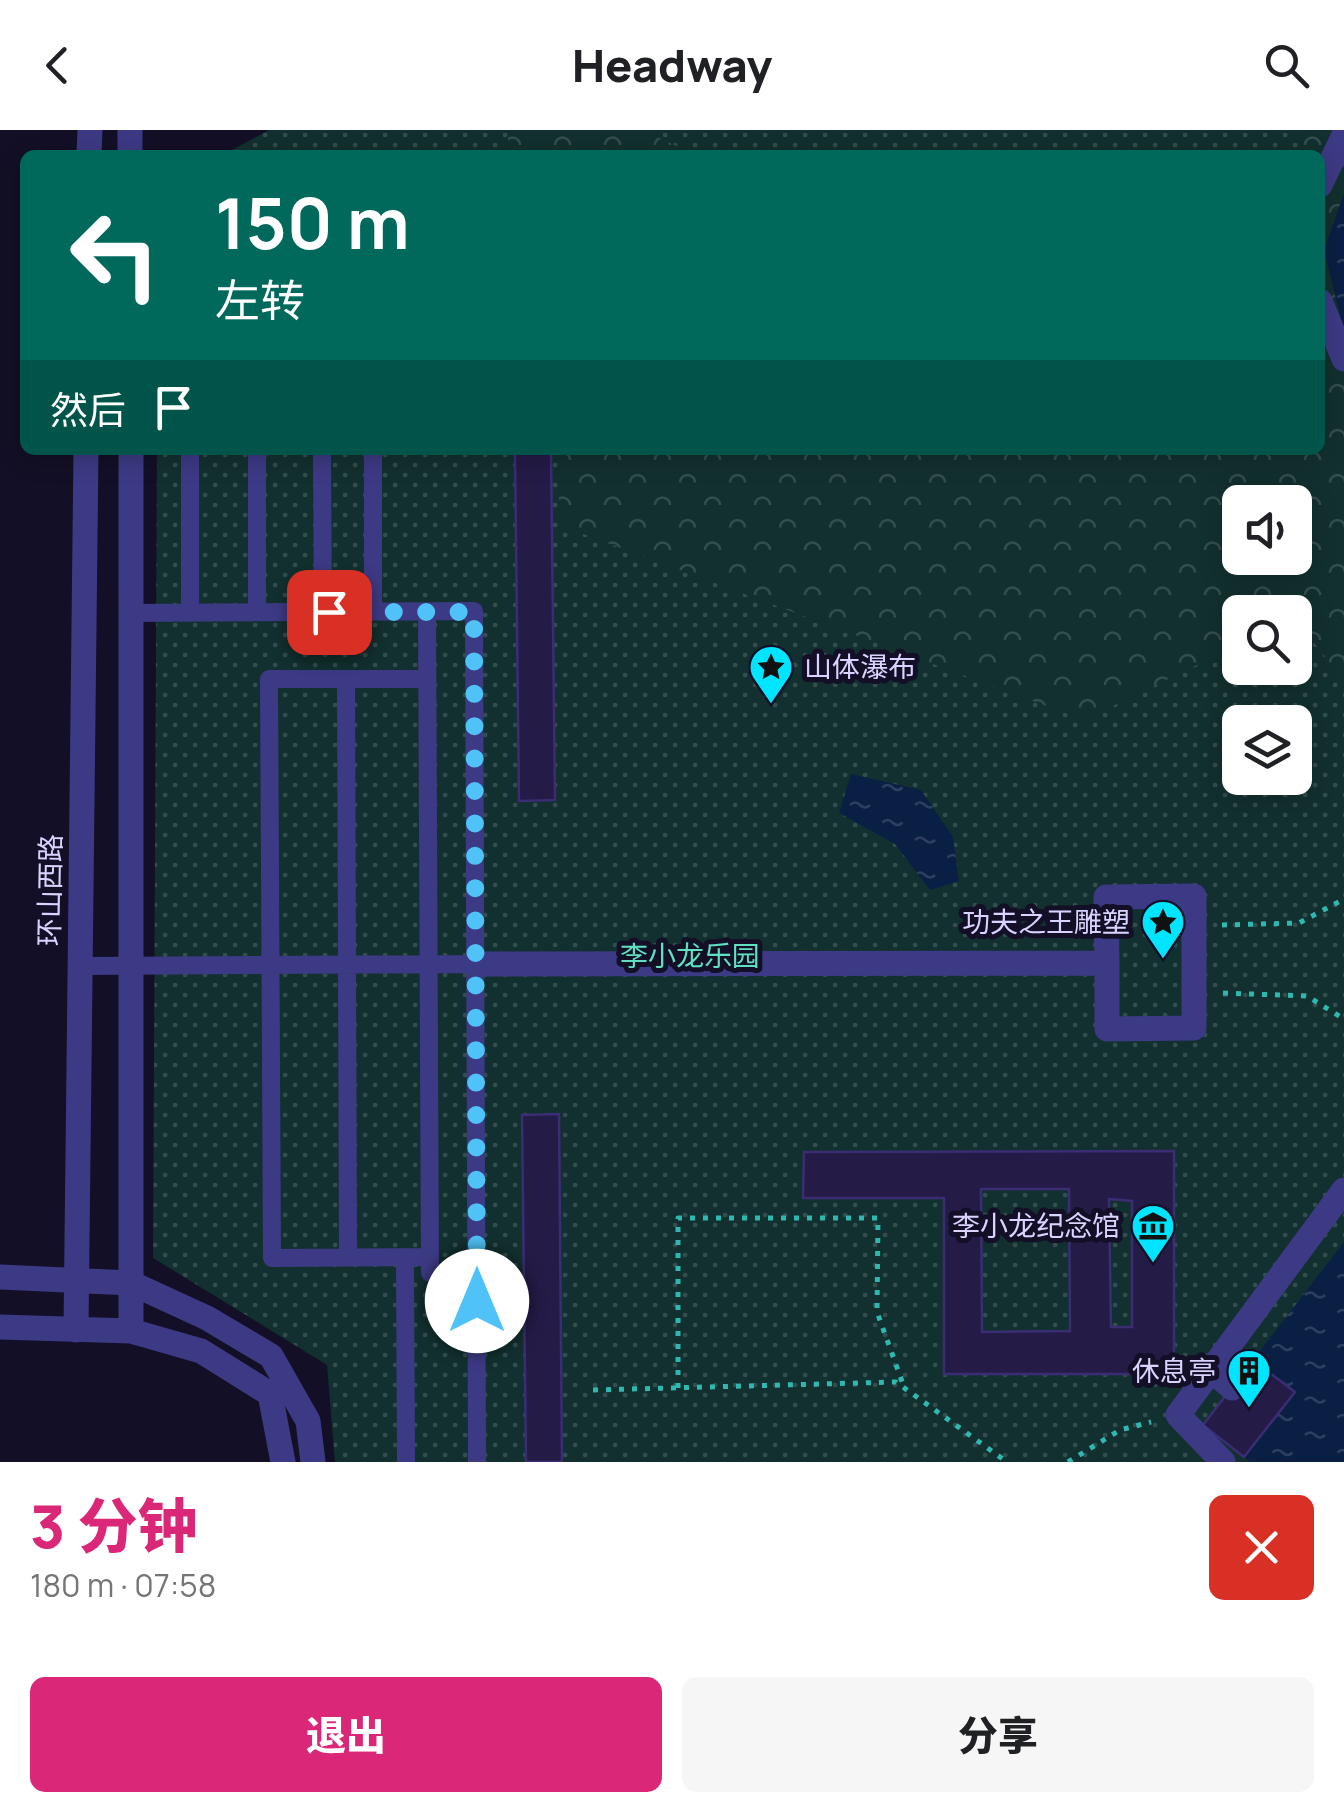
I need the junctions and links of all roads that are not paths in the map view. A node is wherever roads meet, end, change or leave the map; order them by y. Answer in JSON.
{"nodes":[{"id":1,"x":1344,"y":135,"type":"edge"},
{"id":2,"x":1325,"y":175,"type":"edge"},
{"id":3,"x":1325,"y":313,"type":"edge"},
{"id":4,"x":1344,"y":359,"type":"edge"},
{"id":5,"x":86,"y":455,"type":"edge"},
{"id":6,"x":130,"y":455,"type":"edge"},
{"id":7,"x":190,"y":455,"type":"edge"},
{"id":8,"x":257,"y":455,"type":"edge"},
{"id":9,"x":322,"y":455,"type":"edge"},
{"id":10,"x":373,"y":455,"type":"edge"},
{"id":11,"x":190,"y":612,"type":"junction"},
{"id":12,"x":258,"y":612,"type":"junction"},
{"id":13,"x":323,"y":612,"type":"junction"},
{"id":14,"x":374,"y":612,"type":"junction"},
{"id":15,"x":427,"y":612,"type":"junction"},
{"id":16,"x":130,"y":613,"type":"junction"},
{"id":17,"x":427,"y":678,"type":"junction"},
{"id":18,"x":346,"y":679,"type":"junction"},
{"id":19,"x":1106,"y":963,"type":"junction"},
{"id":20,"x":476,"y":964,"type":"junction"},
{"id":21,"x":270,"y":965,"type":"junction"},
{"id":22,"x":347,"y":965,"type":"junction"},
{"id":23,"x":428,"y":965,"type":"junction"},
{"id":24,"x":80,"y":966,"type":"junction"},
{"id":25,"x":131,"y":966,"type":"junction"},
{"id":26,"x":1344,"y":1190,"type":"edge"},
{"id":27,"x":348,"y":1257,"type":"junction"},
{"id":28,"x":405,"y":1257,"type":"junction"},
{"id":29,"x":429,"y":1257,"type":"junction"},
{"id":30,"x":477,"y":1273,"type":"junction"},
{"id":31,"x":0,"y":1277,"type":"edge"},
{"id":32,"x":76,"y":1281,"type":"junction"},
{"id":33,"x":131,"y":1282,"type":"junction"},
{"id":34,"x":0,"y":1326,"type":"edge"},
{"id":35,"x":76,"y":1330,"type":"junction"},
{"id":36,"x":131,"y":1331,"type":"junction"},
{"id":37,"x":1211,"y":1370,"type":"junction"},
{"id":38,"x":1232,"y":1388,"type":"dead end"},
{"id":39,"x":283,"y":1462,"type":"edge"},
{"id":40,"x":313,"y":1462,"type":"edge"},
{"id":41,"x":406,"y":1462,"type":"edge"},
{"id":42,"x":478,"y":1462,"type":"edge"},
{"id":43,"x":1223,"y":1462,"type":"edge"}],
"edges":[{"from":1,"to":2,"type":"street"},
{"from":3,"to":4,"type":"street"},
{"from":5,"to":24,"type":"street","name":"环山西路"},
{"from":6,"to":16,"type":"street"},
{"from":7,"to":11,"type":"lane"},
{"from":8,"to":12,"type":"lane"},
{"from":9,"to":13,"type":"lane"},
{"from":10,"to":14,"type":"lane"},
{"from":11,"to":12,"type":"lane"},
{"from":11,"to":16,"type":"lane"},
{"from":12,"to":13,"type":"lane"},
{"from":13,"to":14,"type":"lane"},
{"from":14,"to":15,"type":"lane"},
{"from":15,"to":17,"type":"lane"},
{"from":15,"to":20,"type":"lane"},
{"from":16,"to":25,"type":"street"},
{"from":17,"to":18,"type":"lane"},
{"from":17,"to":23,"type":"lane"},
{"from":18,"to":21,"type":"lane"},
{"from":18,"to":22,"type":"lane"},
{"from":19,"to":19,"type":"street"},
{"from":19,"to":20,"type":"street"},
{"from":20,"to":23,"type":"lane"},
{"from":20,"to":30,"type":"lane"},
{"from":21,"to":22,"type":"lane"},
{"from":21,"to":25,"type":"lane"},
{"from":21,"to":27,"type":"lane"},
{"from":22,"to":23,"type":"lane"},
{"from":22,"to":27,"type":"lane"},
{"from":23,"to":29,"type":"lane"},
{"from":24,"to":25,"type":"lane"},
{"from":24,"to":32,"type":"street","name":"环山西路"},
{"from":25,"to":33,"type":"street"},
{"from":26,"to":37,"type":"street"},
{"from":27,"to":28,"type":"lane"},
{"from":28,"to":29,"type":"lane"},
{"from":28,"to":41,"type":"lane"},
{"from":29,"to":30,"type":"lane"},
{"from":30,"to":42,"type":"lane"},
{"from":31,"to":32,"type":"street"},
{"from":32,"to":33,"type":"street"},
{"from":32,"to":35,"type":"street","name":"环山西路"},
{"from":33,"to":36,"type":"street"},
{"from":33,"to":40,"type":"street"},
{"from":34,"to":35,"type":"street"},
{"from":35,"to":36,"type":"street"},
{"from":36,"to":39,"type":"street"},
{"from":37,"to":38,"type":"street"},
{"from":37,"to":43,"type":"street"}]}
